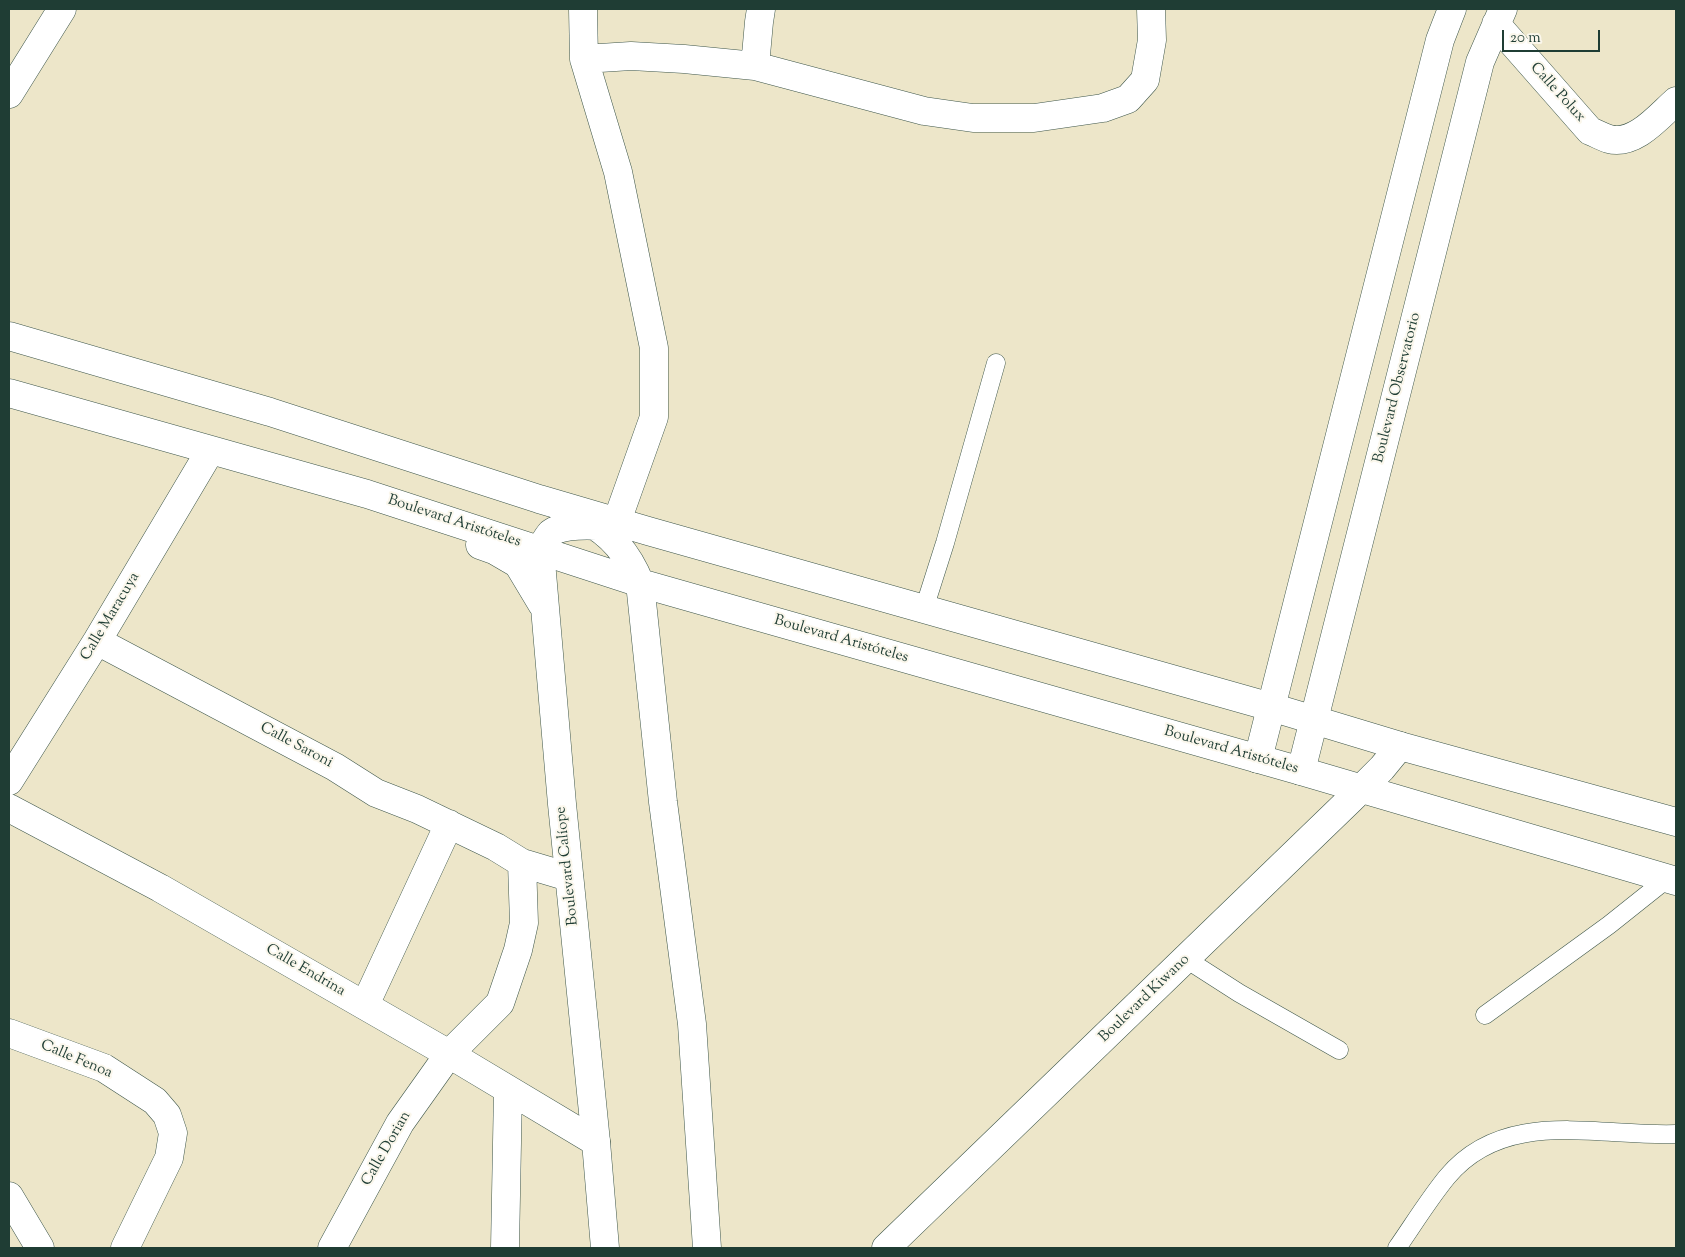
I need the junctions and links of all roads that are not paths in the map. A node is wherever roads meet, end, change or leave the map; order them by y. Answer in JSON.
{"nodes":[{"id":1,"x":62,"y":9,"type":"edge"},
{"id":2,"x":583,"y":9,"type":"edge"},
{"id":3,"x":762,"y":9,"type":"edge"},
{"id":4,"x":1151,"y":9,"type":"edge"},
{"id":5,"x":1452,"y":9,"type":"edge"},
{"id":6,"x":1499,"y":17,"type":"edge"},
{"id":7,"x":584,"y":58,"type":"junction"},
{"id":8,"x":756,"y":66,"type":"junction"},
{"id":9,"x":9,"y":94,"type":"edge"},
{"id":10,"x":1676,"y":101,"type":"edge"},
{"id":11,"x":9,"y":336,"type":"edge"},
{"id":12,"x":996,"y":363,"type":"dead end"},
{"id":13,"x":9,"y":393,"type":"edge"},
{"id":14,"x":210,"y":451,"type":"junction"},
{"id":15,"x":367,"y":494,"type":"junction"},
{"id":16,"x":606,"y":523,"type":"junction"},
{"id":17,"x":540,"y":550,"type":"junction"},
{"id":18,"x":640,"y":583,"type":"junction"},
{"id":19,"x":924,"y":609,"type":"junction"},
{"id":20,"x":545,"y":611,"type":"junction"},
{"id":21,"x":97,"y":641,"type":"junction"},
{"id":22,"x":1271,"y":707,"type":"junction"},
{"id":23,"x":1314,"y":720,"type":"junction"},
{"id":24,"x":1400,"y":746,"type":"junction"},
{"id":25,"x":1258,"y":759,"type":"junction"},
{"id":26,"x":1301,"y":771,"type":"junction"},
{"id":27,"x":9,"y":781,"type":"edge"},
{"id":28,"x":1362,"y":789,"type":"junction"},
{"id":29,"x":9,"y":808,"type":"edge"},
{"id":30,"x":1676,"y":822,"type":"edge"},
{"id":31,"x":449,"y":824,"type":"junction"},
{"id":32,"x":522,"y":863,"type":"junction"},
{"id":33,"x":569,"y":877,"type":"junction"},
{"id":34,"x":1672,"y":880,"type":"edge"},
{"id":35,"x":1186,"y":959,"type":"junction"},
{"id":36,"x":364,"y":1005,"type":"junction"},
{"id":37,"x":1485,"y":1015,"type":"dead end"},
{"id":38,"x":9,"y":1033,"type":"edge"},
{"id":39,"x":1339,"y":1050,"type":"dead end"},
{"id":40,"x":448,"y":1054,"type":"junction"},
{"id":41,"x":508,"y":1090,"type":"junction"},
{"id":42,"x":1676,"y":1134,"type":"edge"},
{"id":43,"x":596,"y":1142,"type":"junction"},
{"id":44,"x":9,"y":1196,"type":"edge"},
{"id":45,"x":40,"y":1248,"type":"edge"},
{"id":46,"x":125,"y":1248,"type":"edge"},
{"id":47,"x":332,"y":1248,"type":"edge"},
{"id":48,"x":506,"y":1248,"type":"edge"},
{"id":49,"x":605,"y":1248,"type":"edge"},
{"id":50,"x":707,"y":1248,"type":"edge"},
{"id":51,"x":886,"y":1248,"type":"edge"},
{"id":52,"x":1397,"y":1248,"type":"edge"}],
"edges":[{"from":1,"to":9,"type":"street"},
{"from":2,"to":7,"type":"street"},
{"from":3,"to":8,"type":"street"},
{"from":4,"to":8,"type":"street"},
{"from":5,"to":22,"type":"street"},
{"from":6,"to":10,"type":"street","name":"Calle Polux"},
{"from":6,"to":23,"type":"street","name":"Boulevard Observatorio"},
{"from":7,"to":8,"type":"street"},
{"from":7,"to":16,"type":"street"},
{"from":11,"to":16,"type":"street"},
{"from":12,"to":19,"type":"lane"},
{"from":13,"to":14,"type":"street","name":"Boulevard Aristóteles"},
{"from":14,"to":15,"type":"street","name":"Boulevard Aristóteles"},
{"from":14,"to":21,"type":"street","name":"Calle Maracuya"},
{"from":15,"to":17,"type":"street","name":"Boulevard Aristóteles"},
{"from":15,"to":20,"type":"street"},
{"from":16,"to":17,"type":"street"},
{"from":16,"to":18,"type":"street"},
{"from":16,"to":19,"type":"street"},
{"from":17,"to":18,"type":"street","name":"Boulevard Aristóteles"},
{"from":17,"to":20,"type":"street","name":"Boulevard Calíope"},
{"from":18,"to":25,"type":"street","name":"Boulevard Aristóteles"},
{"from":18,"to":50,"type":"street"},
{"from":19,"to":22,"type":"street"},
{"from":20,"to":33,"type":"street","name":"Boulevard Calíope"},
{"from":21,"to":27,"type":"street","name":"Calle Maracuya"},
{"from":21,"to":31,"type":"street","name":"Calle Saroni"},
{"from":22,"to":23,"type":"street"},
{"from":22,"to":25,"type":"street"},
{"from":23,"to":24,"type":"street"},
{"from":23,"to":26,"type":"street","name":"Boulevard Observatorio"},
{"from":24,"to":28,"type":"street","name":"Boulevard Kiwano"},
{"from":24,"to":30,"type":"street"},
{"from":25,"to":26,"type":"street","name":"Boulevard Aristóteles"},
{"from":26,"to":28,"type":"street","name":"Boulevard Aristóteles"},
{"from":28,"to":34,"type":"street","name":"Boulevard Aristóteles"},
{"from":28,"to":35,"type":"street","name":"Boulevard Kiwano"},
{"from":29,"to":36,"type":"street","name":"Calle Endrina"},
{"from":31,"to":32,"type":"street","name":"Calle Saroni"},
{"from":31,"to":36,"type":"street"},
{"from":32,"to":33,"type":"street","name":"Calle Saroni"},
{"from":32,"to":40,"type":"street","name":"Calle Dorian"},
{"from":33,"to":43,"type":"street","name":"Boulevard Calíope"},
{"from":34,"to":37,"type":"lane"},
{"from":35,"to":39,"type":"lane"},
{"from":35,"to":51,"type":"street","name":"Boulevard Kiwano"},
{"from":36,"to":40,"type":"street","name":"Calle Endrina"},
{"from":38,"to":46,"type":"street","name":"Calle Fenoa"},
{"from":40,"to":41,"type":"street","name":"Calle Endrina"},
{"from":40,"to":47,"type":"street","name":"Calle Dorian"},
{"from":41,"to":43,"type":"street","name":"Calle Endrina"},
{"from":41,"to":48,"type":"street"},
{"from":42,"to":52,"type":"lane"},
{"from":43,"to":49,"type":"street","name":"Boulevard Calíope"},
{"from":44,"to":45,"type":"street"}]}
